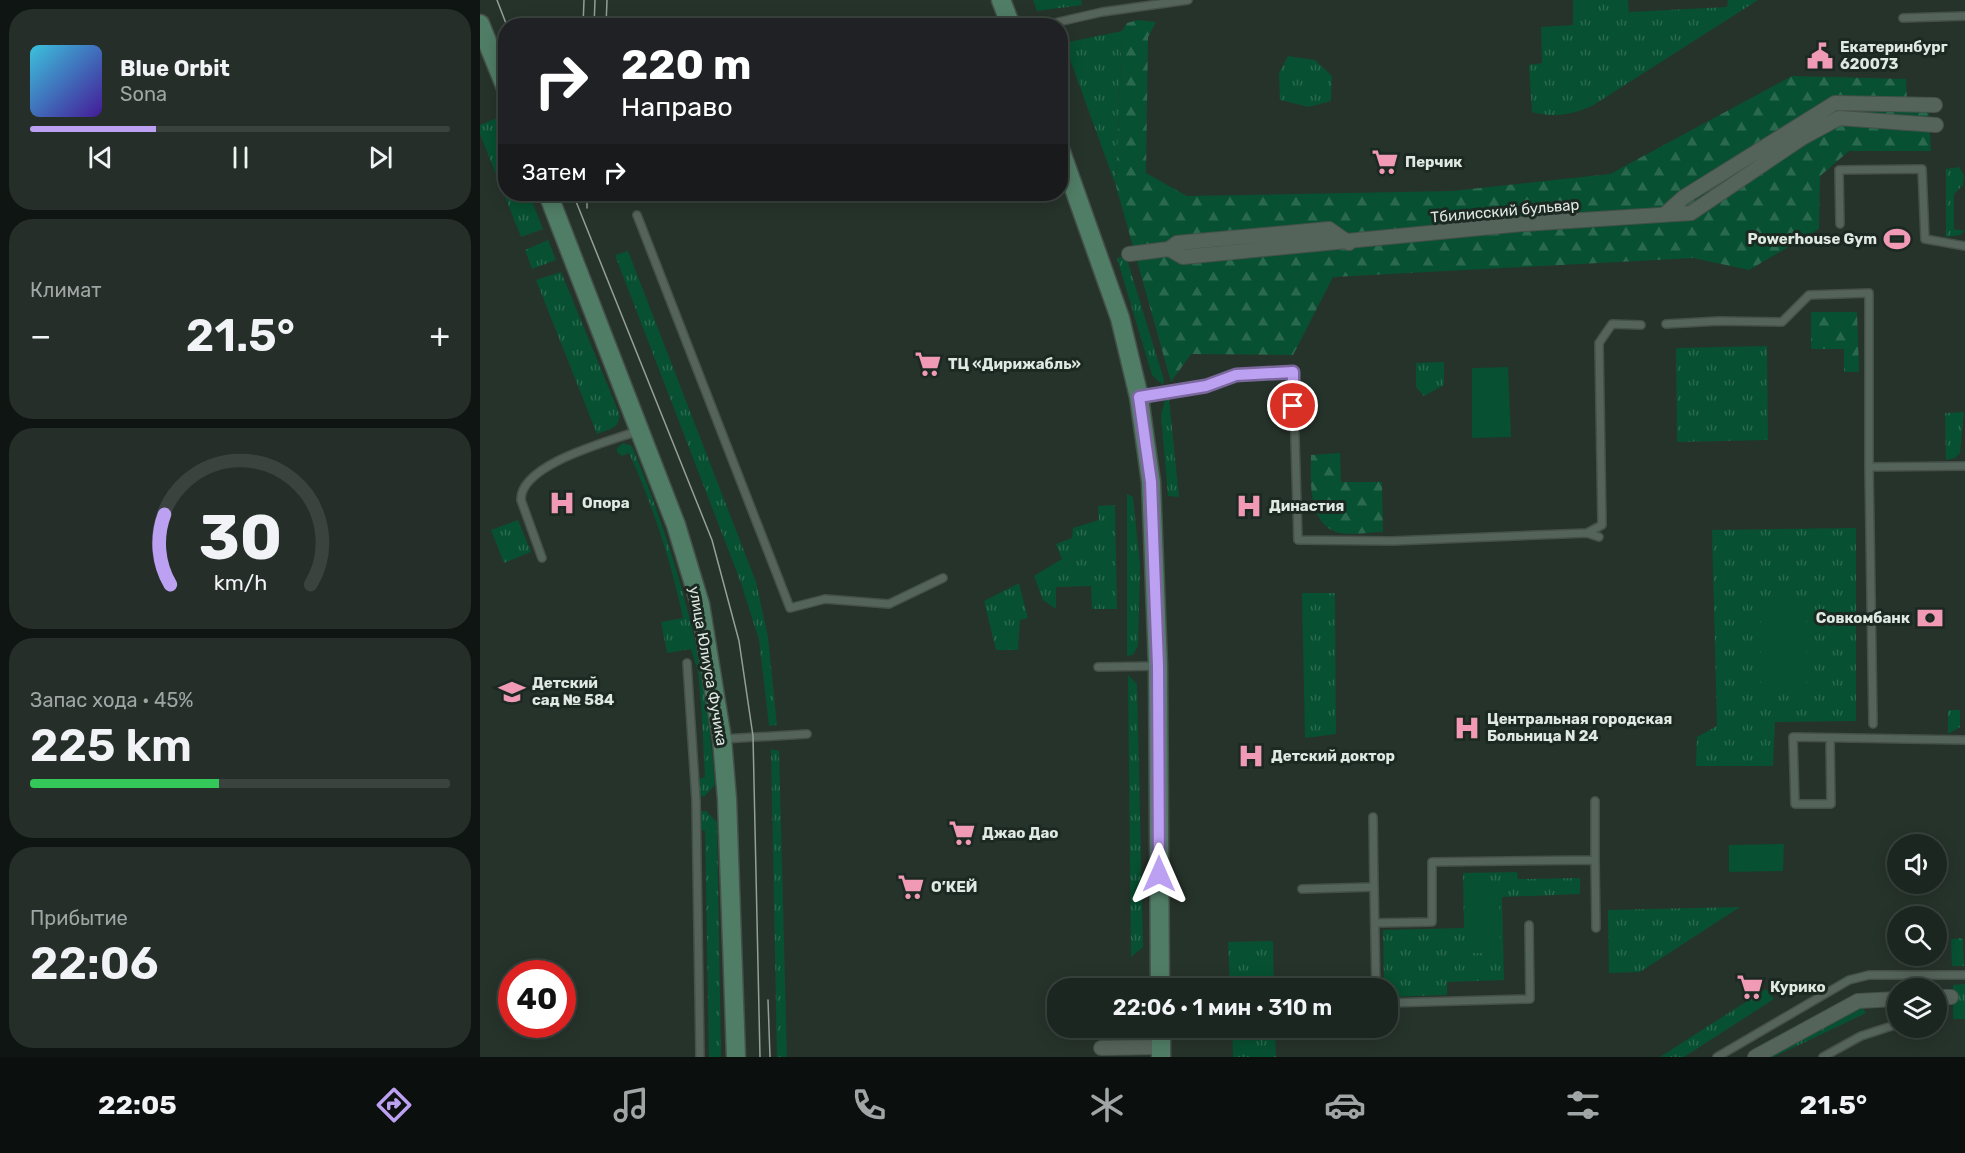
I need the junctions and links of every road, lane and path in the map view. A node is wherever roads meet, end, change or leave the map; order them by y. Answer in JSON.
{"nodes":[{"id":1,"x":1001,"y":0,"type":"edge"},
{"id":2,"x":1188,"y":0,"type":"edge"},
{"id":3,"x":1173,"y":1,"type":"edge"},
{"id":4,"x":1965,"y":16,"type":"edge"},
{"id":5,"x":1008,"y":18,"type":"edge"},
{"id":6,"x":1903,"y":18,"type":"dead end"},
{"id":7,"x":1068,"y":20,"type":"edge"},
{"id":8,"x":480,"y":24,"type":"edge"},
{"id":9,"x":498,"y":68,"type":"edge"},
{"id":10,"x":1935,"y":105,"type":"dead end"},
{"id":11,"x":1936,"y":125,"type":"dead end"},
{"id":12,"x":1068,"y":172,"type":"edge"},
{"id":13,"x":551,"y":201,"type":"edge"},
{"id":14,"x":1665,"y":214,"type":"junction"},
{"id":15,"x":638,"y":215,"type":"dead end"},
{"id":16,"x":1840,"y":224,"type":"dead end"},
{"id":17,"x":1965,"y":246,"type":"edge"},
{"id":18,"x":1129,"y":254,"type":"dead end"},
{"id":19,"x":1666,"y":324,"type":"dead end"},
{"id":20,"x":1641,"y":325,"type":"dead end"},
{"id":21,"x":1139,"y":397,"type":"junction"},
{"id":22,"x":640,"y":430,"type":"junction"},
{"id":23,"x":1965,"y":466,"type":"edge"},
{"id":24,"x":1869,"y":467,"type":"junction"},
{"id":25,"x":1587,"y":533,"type":"junction"},
{"id":26,"x":1599,"y":537,"type":"dead end"},
{"id":27,"x":542,"y":558,"type":"dead end"},
{"id":28,"x":943,"y":578,"type":"dead end"},
{"id":29,"x":687,"y":663,"type":"dead end"},
{"id":30,"x":1158,"y":666,"type":"junction"},
{"id":31,"x":1098,"y":667,"type":"dead end"},
{"id":32,"x":1873,"y":724,"type":"dead end"},
{"id":33,"x":807,"y":734,"type":"dead end"},
{"id":34,"x":722,"y":739,"type":"junction"},
{"id":35,"x":1830,"y":739,"type":"junction"},
{"id":36,"x":1965,"y":740,"type":"edge"},
{"id":37,"x":1595,"y":801,"type":"dead end"},
{"id":38,"x":1373,"y":817,"type":"dead end"},
{"id":39,"x":1595,"y":860,"type":"junction"},
{"id":40,"x":1374,"y":887,"type":"junction"},
{"id":41,"x":1302,"y":889,"type":"dead end"},
{"id":42,"x":1375,"y":923,"type":"junction"},
{"id":43,"x":1529,"y":925,"type":"dead end"},
{"id":44,"x":1596,"y":928,"type":"dead end"},
{"id":45,"x":1911,"y":975,"type":"joint"},
{"id":46,"x":1965,"y":975,"type":"edge"},
{"id":47,"x":1160,"y":978,"type":"edge"},
{"id":48,"x":1376,"y":978,"type":"edge"},
{"id":49,"x":1947,"y":997,"type":"edge"},
{"id":50,"x":1951,"y":997,"type":"dead end"},
{"id":51,"x":1887,"y":1000,"type":"edge"},
{"id":52,"x":1398,"y":1003,"type":"edge"},
{"id":53,"x":1887,"y":1028,"type":"edge"},
{"id":54,"x":1101,"y":1048,"type":"dead end"},
{"id":55,"x":1161,"y":1052,"type":"edge"},
{"id":56,"x":700,"y":1057,"type":"edge"},
{"id":57,"x":736,"y":1057,"type":"edge"},
{"id":58,"x":1717,"y":1057,"type":"edge"},
{"id":59,"x":1755,"y":1057,"type":"edge"},
{"id":60,"x":1823,"y":1057,"type":"edge"}],
"edges":[{"from":1,"to":5,"type":"street"},
{"from":2,"to":3,"type":"lane"},
{"from":3,"to":7,"type":"lane"},
{"from":4,"to":6,"type":"lane"},
{"from":8,"to":9,"type":"street"},
{"from":10,"to":14,"type":"street"},
{"from":11,"to":14,"type":"street","name":"Тбилисский бульвар"},
{"from":12,"to":21,"type":"street"},
{"from":13,"to":22,"type":"street","name":"улица Юлиуса Фучика"},
{"from":14,"to":18,"type":"street","name":"Тбилисский бульвар"},
{"from":15,"to":28,"type":"lane"},
{"from":16,"to":17,"type":"lane"},
{"from":19,"to":24,"type":"lane"},
{"from":20,"to":25,"type":"lane"},
{"from":21,"to":25,"type":"lane"},
{"from":21,"to":30,"type":"street"},
{"from":22,"to":27,"type":"lane"},
{"from":22,"to":34,"type":"street","name":"улица Юлиуса Фучика"},
{"from":23,"to":24,"type":"lane"},
{"from":24,"to":32,"type":"lane"},
{"from":25,"to":26,"type":"lane"},
{"from":29,"to":56,"type":"lane"},
{"from":30,"to":31,"type":"lane"},
{"from":30,"to":47,"type":"street"},
{"from":33,"to":34,"type":"lane"},
{"from":34,"to":57,"type":"street","name":"улица Юлиуса Фучика"},
{"from":35,"to":35,"type":"lane"},
{"from":35,"to":36,"type":"lane"},
{"from":37,"to":39,"type":"lane"},
{"from":38,"to":40,"type":"lane"},
{"from":39,"to":42,"type":"lane"},
{"from":39,"to":44,"type":"lane"},
{"from":40,"to":41,"type":"lane"},
{"from":40,"to":42,"type":"lane"},
{"from":42,"to":48,"type":"lane"},
{"from":43,"to":52,"type":"lane"},
{"from":45,"to":46,"type":"lane"},
{"from":45,"to":58,"type":"lane"},
{"from":49,"to":50,"type":"street"},
{"from":51,"to":59,"type":"street"},
{"from":53,"to":60,"type":"lane"},
{"from":54,"to":55,"type":"street"}]}
